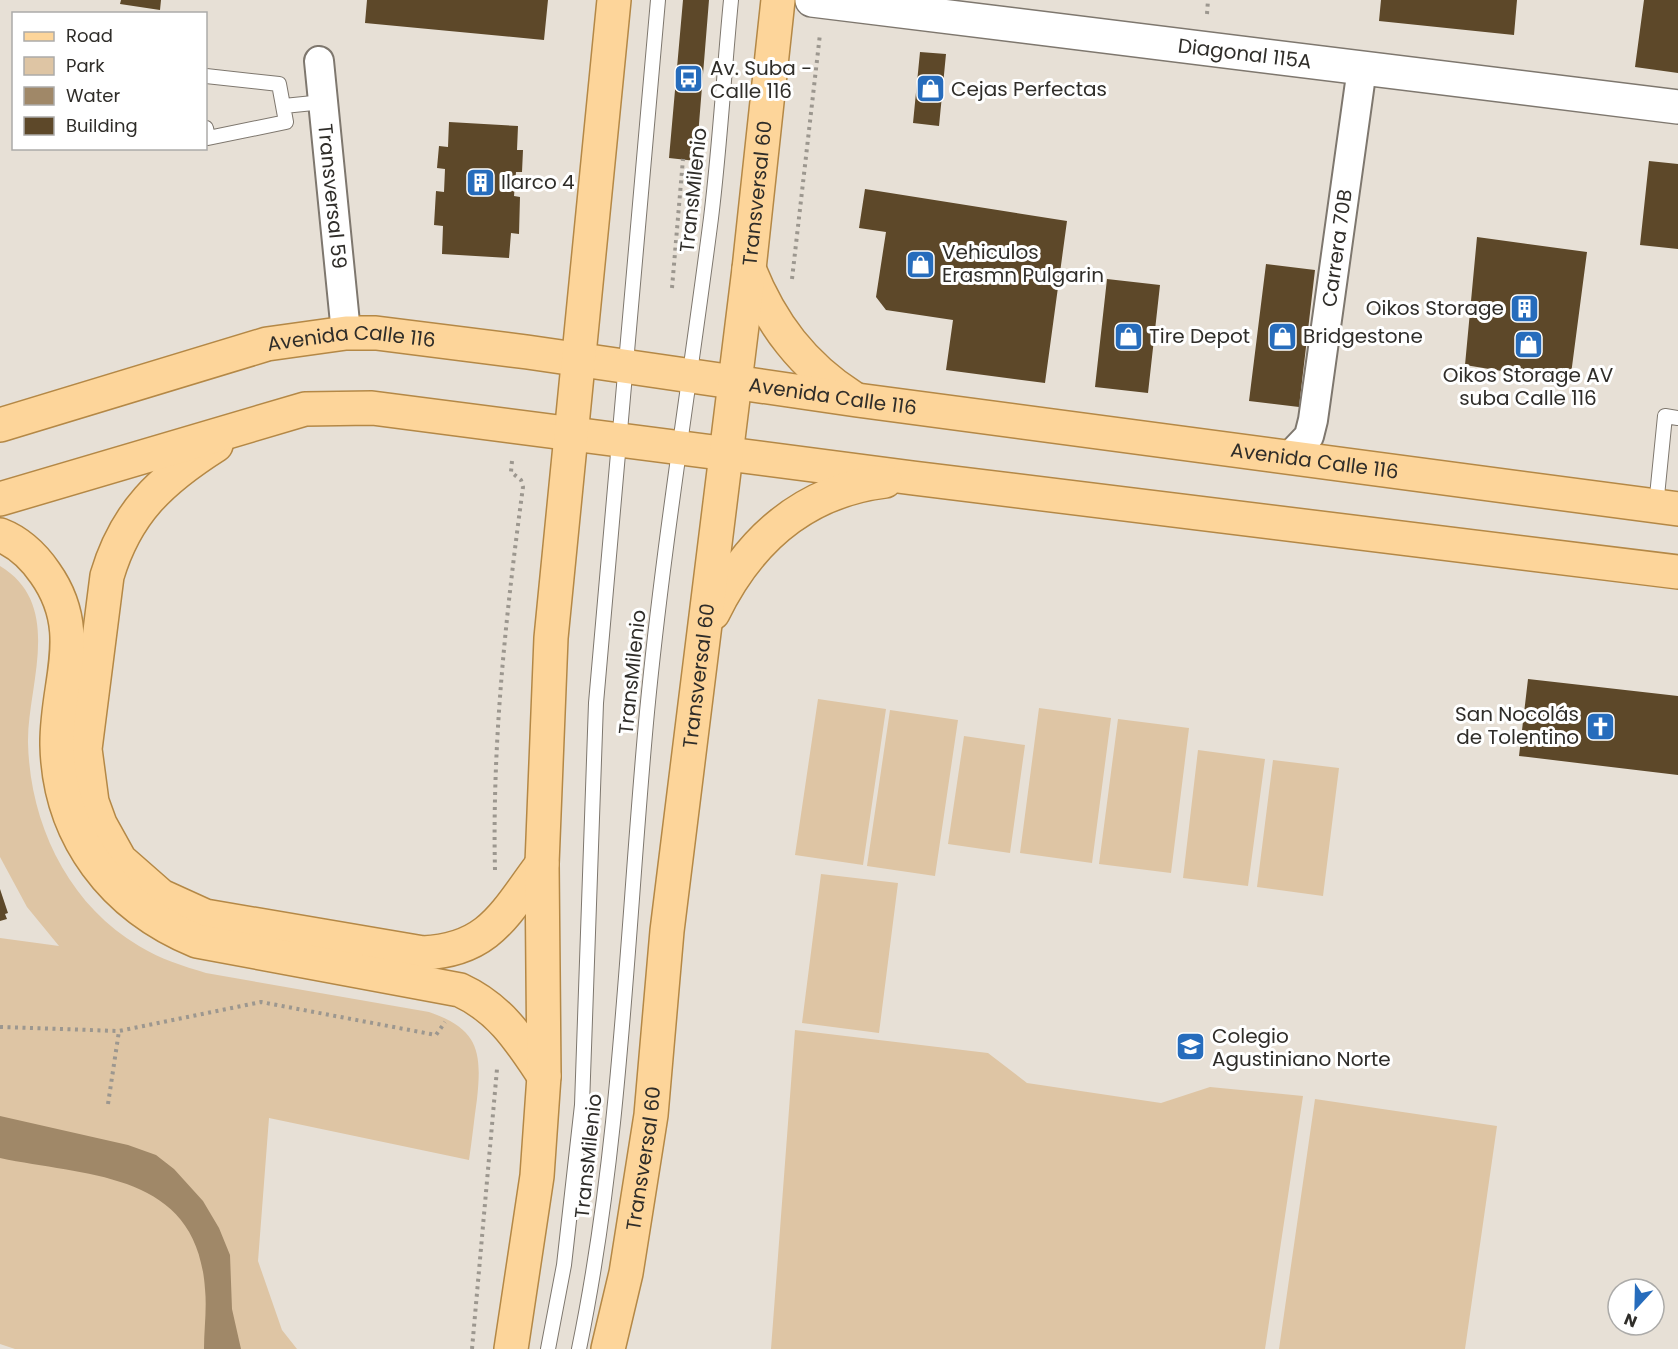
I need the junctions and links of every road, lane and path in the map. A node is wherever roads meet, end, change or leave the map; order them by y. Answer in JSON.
{"nodes":[{"id":1,"x":614,"y":0,"type":"edge"},
{"id":2,"x":658,"y":0,"type":"edge"},
{"id":3,"x":731,"y":0,"type":"edge"},
{"id":4,"x":778,"y":0,"type":"edge"},
{"id":5,"x":818,"y":1,"type":"edge"},
{"id":6,"x":319,"y":61,"type":"dead end"},
{"id":7,"x":1362,"y":68,"type":"junction"},
{"id":8,"x":207,"y":76,"type":"edge"},
{"id":9,"x":323,"y":102,"type":"junction"},
{"id":10,"x":284,"y":106,"type":"junction"},
{"id":11,"x":1678,"y":107,"type":"edge"},
{"id":12,"x":207,"y":133,"type":"edge"},
{"id":13,"x":683,"y":159,"type":"dead end"},
{"id":14,"x":749,"y":269,"type":"junction"},
{"id":15,"x":792,"y":282,"type":"dead end"},
{"id":16,"x":672,"y":288,"type":"dead end"},
{"id":17,"x":346,"y":333,"type":"junction"},
{"id":18,"x":579,"y":360,"type":"junction"},
{"id":19,"x":626,"y":366,"type":"junction"},
{"id":20,"x":690,"y":376,"type":"junction"},
{"id":21,"x":735,"y":382,"type":"junction"},
{"id":22,"x":857,"y":400,"type":"junction"},
{"id":23,"x":1678,"y":418,"type":"edge"},
{"id":24,"x":251,"y":423,"type":"junction"},
{"id":25,"x":0,"y":425,"type":"edge"},
{"id":26,"x":571,"y":432,"type":"junction"},
{"id":27,"x":619,"y":439,"type":"junction"},
{"id":28,"x":680,"y":446,"type":"junction"},
{"id":29,"x":727,"y":452,"type":"junction"},
{"id":30,"x":1289,"y":457,"type":"junction"},
{"id":31,"x":913,"y":478,"type":"junction"},
{"id":32,"x":0,"y":498,"type":"edge"},
{"id":33,"x":1667,"y":507,"type":"edge"},
{"id":34,"x":0,"y":535,"type":"edge"},
{"id":35,"x":1678,"y":572,"type":"edge"},
{"id":36,"x":701,"y":652,"type":"junction"},
{"id":37,"x":542,"y":864,"type":"junction"},
{"id":38,"x":0,"y":1027,"type":"edge"},
{"id":39,"x":119,"y":1031,"type":"junction"},
{"id":40,"x":436,"y":1035,"type":"dead end"},
{"id":41,"x":544,"y":1076,"type":"junction"},
{"id":42,"x":108,"y":1104,"type":"dead end"},
{"id":43,"x":511,"y":1349,"type":"edge"},
{"id":44,"x":548,"y":1349,"type":"edge"},
{"id":45,"x":579,"y":1349,"type":"edge"},
{"id":46,"x":608,"y":1349,"type":"edge"}],
"edges":[{"from":1,"to":18,"type":"main road"},
{"from":2,"to":19,"type":"lane","name":"TransMilenio"},
{"from":3,"to":20,"type":"lane","name":"TransMilenio"},
{"from":4,"to":14,"type":"main road","name":"Transversal 60"},
{"from":5,"to":7,"type":"street","name":"Diagonal 115A"},
{"from":5,"to":15,"type":"path"},
{"from":6,"to":9,"type":"street","name":"Transversal 59"},
{"from":7,"to":11,"type":"street","name":"Diagonal 115A"},
{"from":7,"to":30,"type":"street","name":"Carrera 70B"},
{"from":8,"to":10,"type":"lane"},
{"from":9,"to":10,"type":"lane"},
{"from":9,"to":17,"type":"street","name":"Transversal 59"},
{"from":10,"to":12,"type":"lane"},
{"from":13,"to":16,"type":"path"},
{"from":14,"to":21,"type":"main road","name":"Transversal 60"},
{"from":14,"to":22,"type":"main road"},
{"from":17,"to":18,"type":"main road","name":"Avenida Calle 116"},
{"from":17,"to":25,"type":"main road","name":"Avenida Calle 116"},
{"from":18,"to":19,"type":"main road","name":"Avenida Calle 116"},
{"from":18,"to":26,"type":"main road"},
{"from":19,"to":20,"type":"main road","name":"Avenida Calle 116"},
{"from":19,"to":27,"type":"lane","name":"TransMilenio"},
{"from":20,"to":21,"type":"main road","name":"Avenida Calle 116"},
{"from":20,"to":28,"type":"lane","name":"TransMilenio"},
{"from":21,"to":22,"type":"main road","name":"Avenida Calle 116"},
{"from":21,"to":29,"type":"main road","name":"Transversal 60"},
{"from":22,"to":30,"type":"main road","name":"Avenida Calle 116"},
{"from":23,"to":33,"type":"lane"},
{"from":24,"to":26,"type":"main road"},
{"from":24,"to":32,"type":"main road"},
{"from":24,"to":37,"type":"main road"},
{"from":26,"to":27,"type":"main road"},
{"from":26,"to":37,"type":"main road"},
{"from":27,"to":28,"type":"main road"},
{"from":27,"to":44,"type":"lane","name":"TransMilenio"},
{"from":28,"to":29,"type":"main road"},
{"from":28,"to":45,"type":"lane","name":"TransMilenio"},
{"from":29,"to":31,"type":"main road"},
{"from":29,"to":36,"type":"main road","name":"Transversal 60"},
{"from":30,"to":33,"type":"main road","name":"Avenida Calle 116"},
{"from":31,"to":35,"type":"main road"},
{"from":31,"to":36,"type":"main road"},
{"from":34,"to":41,"type":"main road"},
{"from":36,"to":46,"type":"main road","name":"Transversal 60"},
{"from":37,"to":41,"type":"main road"},
{"from":38,"to":39,"type":"path"},
{"from":39,"to":40,"type":"path"},
{"from":39,"to":42,"type":"path"},
{"from":41,"to":43,"type":"main road"}]}
